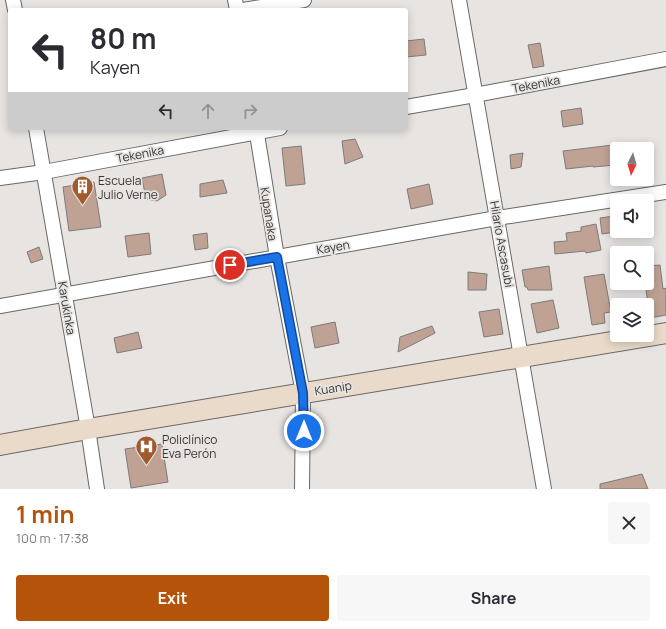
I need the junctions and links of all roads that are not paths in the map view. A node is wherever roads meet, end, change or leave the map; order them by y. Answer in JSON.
{"nodes":[{"id":1,"x":304,"y":0,"type":"edge"},
{"id":2,"x":459,"y":0,"type":"edge"},
{"id":3,"x":255,"y":8,"type":"edge"},
{"id":4,"x":666,"y":59,"type":"edge"},
{"id":5,"x":476,"y":95,"type":"junction"},
{"id":6,"x":408,"y":107,"type":"edge"},
{"id":7,"x":36,"y":130,"type":"edge"},
{"id":8,"x":256,"y":130,"type":"edge"},
{"id":9,"x":44,"y":172,"type":"junction"},
{"id":10,"x":0,"y":178,"type":"edge"},
{"id":11,"x":666,"y":192,"type":"edge"},
{"id":12,"x":497,"y":218,"type":"junction"},
{"id":13,"x":277,"y":257,"type":"junction"},
{"id":14,"x":65,"y":295,"type":"junction"},
{"id":15,"x":0,"y":306,"type":"edge"},
{"id":16,"x":666,"y":333,"type":"edge"},
{"id":17,"x":521,"y":357,"type":"junction"},
{"id":18,"x":303,"y":393,"type":"junction"},
{"id":19,"x":88,"y":428,"type":"junction"},
{"id":20,"x":0,"y":444,"type":"edge"},
{"id":21,"x":97,"y":489,"type":"edge"},
{"id":22,"x":302,"y":489,"type":"edge"},
{"id":23,"x":544,"y":489,"type":"edge"}],
"edges":[{"from":1,"to":3,"type":"street"},
{"from":2,"to":5,"type":"street","name":"Hilario Ascasubi"},
{"from":4,"to":5,"type":"street","name":"Tekenika"},
{"from":5,"to":6,"type":"street","name":"Tekenika"},
{"from":5,"to":12,"type":"street","name":"Hilario Ascasubi"},
{"from":7,"to":9,"type":"street","name":"Karukinka"},
{"from":8,"to":9,"type":"street","name":"Tekenika"},
{"from":8,"to":13,"type":"street","name":"Kupanaka"},
{"from":9,"to":10,"type":"street","name":"Tekenika"},
{"from":9,"to":14,"type":"street","name":"Karukinka"},
{"from":11,"to":12,"type":"street","name":"Kayen"},
{"from":12,"to":13,"type":"street","name":"Kayen"},
{"from":12,"to":17,"type":"street","name":"Hilario Ascasubi"},
{"from":13,"to":14,"type":"street","name":"Kayen"},
{"from":13,"to":18,"type":"street","name":"Kupanaka"},
{"from":14,"to":15,"type":"street","name":"Kayen"},
{"from":14,"to":19,"type":"street","name":"Karukinka"},
{"from":16,"to":17,"type":"main road","name":"Kuanip"},
{"from":17,"to":18,"type":"main road","name":"Kuanip"},
{"from":17,"to":23,"type":"street","name":"Hilario Ascasubi"},
{"from":18,"to":19,"type":"main road","name":"Kuanip"},
{"from":18,"to":22,"type":"street","name":"Kupanaka"},
{"from":19,"to":20,"type":"main road","name":"Kuanip"},
{"from":19,"to":21,"type":"street","name":"Karukinka"}]}
